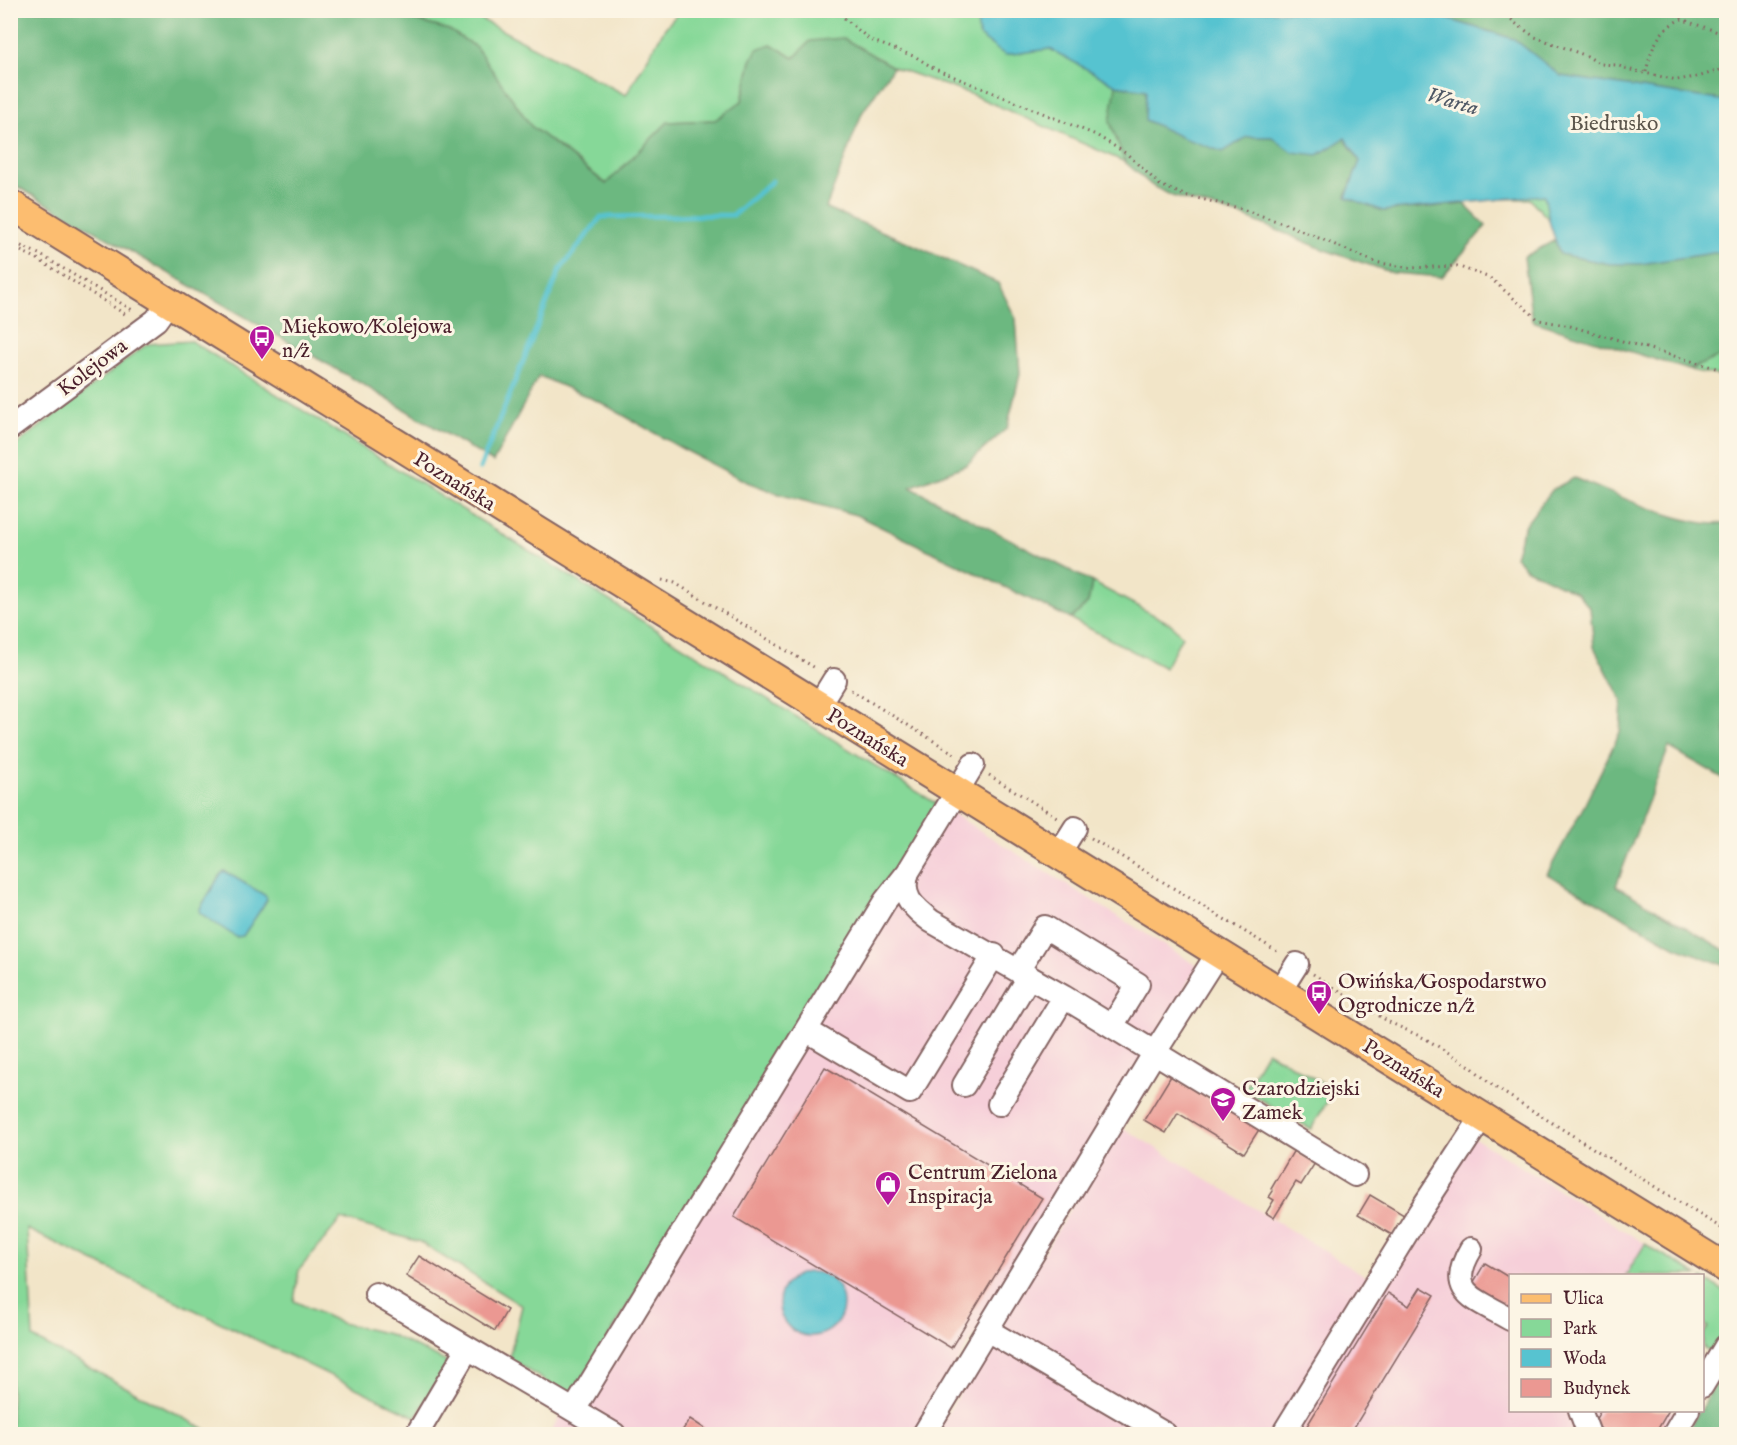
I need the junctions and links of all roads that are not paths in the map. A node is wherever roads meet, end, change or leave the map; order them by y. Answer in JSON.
{"nodes":[{"id":1,"x":10,"y":204,"type":"edge"},
{"id":2,"x":169,"y":302,"type":"junction"},
{"id":3,"x":10,"y":428,"type":"edge"},
{"id":4,"x":834,"y":680,"type":"dead end"},
{"id":5,"x":818,"y":706,"type":"junction"},
{"id":6,"x":973,"y":765,"type":"dead end"},
{"id":7,"x":957,"y":792,"type":"junction"},
{"id":8,"x":1075,"y":828,"type":"dead end"},
{"id":9,"x":1058,"y":855,"type":"junction"},
{"id":10,"x":908,"y":872,"type":"junction"},
{"id":11,"x":1218,"y":953,"type":"junction"},
{"id":12,"x":994,"y":955,"type":"junction"},
{"id":13,"x":1297,"y":964,"type":"dead end"},
{"id":14,"x":1024,"y":974,"type":"junction"},
{"id":15,"x":1280,"y":991,"type":"junction"},
{"id":16,"x":1064,"y":997,"type":"junction"},
{"id":17,"x":1112,"y":1026,"type":"junction"},
{"id":18,"x":806,"y":1030,"type":"junction"},
{"id":19,"x":1155,"y":1052,"type":"junction"},
{"id":20,"x":963,"y":1085,"type":"dead end"},
{"id":21,"x":999,"y":1104,"type":"dead end"},
{"id":22,"x":1482,"y":1117,"type":"junction"},
{"id":23,"x":1355,"y":1175,"type":"dead end"},
{"id":24,"x":1471,"y":1249,"type":"dead end"},
{"id":25,"x":1726,"y":1268,"type":"edge"},
{"id":26,"x":376,"y":1294,"type":"dead end"},
{"id":27,"x":1509,"y":1318,"type":"edge"},
{"id":28,"x":987,"y":1330,"type":"junction"},
{"id":29,"x":1726,"y":1346,"type":"edge"},
{"id":30,"x":468,"y":1348,"type":"junction"},
{"id":31,"x":1704,"y":1383,"type":"edge"},
{"id":32,"x":574,"y":1410,"type":"junction"},
{"id":33,"x":1581,"y":1412,"type":"edge"},
{"id":34,"x":1687,"y":1412,"type":"edge"},
{"id":35,"x":417,"y":1434,"type":"edge"},
{"id":36,"x":614,"y":1434,"type":"edge"},
{"id":37,"x":924,"y":1434,"type":"edge"},
{"id":38,"x":1165,"y":1434,"type":"edge"},
{"id":39,"x":1283,"y":1434,"type":"edge"},
{"id":40,"x":1589,"y":1434,"type":"edge"},
{"id":41,"x":1674,"y":1434,"type":"edge"}],
"edges":[{"from":1,"to":2,"type":"main road","name":"Poznańska"},
{"from":2,"to":3,"type":"street","name":"Kolejowa"},
{"from":2,"to":5,"type":"main road","name":"Poznańska"},
{"from":4,"to":5,"type":"street"},
{"from":5,"to":7,"type":"main road","name":"Poznańska"},
{"from":6,"to":7,"type":"street"},
{"from":7,"to":9,"type":"main road","name":"Poznańska"},
{"from":7,"to":10,"type":"street"},
{"from":8,"to":9,"type":"street"},
{"from":9,"to":11,"type":"main road","name":"Poznańska"},
{"from":10,"to":12,"type":"street"},
{"from":10,"to":18,"type":"street"},
{"from":11,"to":15,"type":"main road","name":"Poznańska"},
{"from":11,"to":19,"type":"street"},
{"from":12,"to":14,"type":"street"},
{"from":12,"to":18,"type":"street"},
{"from":13,"to":15,"type":"street"},
{"from":14,"to":16,"type":"street"},
{"from":14,"to":17,"type":"street"},
{"from":14,"to":20,"type":"street"},
{"from":15,"to":22,"type":"main road","name":"Poznańska"},
{"from":16,"to":17,"type":"street"},
{"from":16,"to":21,"type":"street"},
{"from":17,"to":19,"type":"street"},
{"from":18,"to":32,"type":"street"},
{"from":19,"to":23,"type":"street"},
{"from":19,"to":28,"type":"street"},
{"from":22,"to":25,"type":"main road","name":"Poznańska"},
{"from":22,"to":39,"type":"street"},
{"from":24,"to":27,"type":"street"},
{"from":26,"to":30,"type":"street"},
{"from":28,"to":37,"type":"street"},
{"from":28,"to":38,"type":"street"},
{"from":29,"to":31,"type":"street"},
{"from":30,"to":32,"type":"street"},
{"from":30,"to":35,"type":"street"},
{"from":32,"to":36,"type":"street"},
{"from":33,"to":40,"type":"street"},
{"from":34,"to":41,"type":"street"}]}
